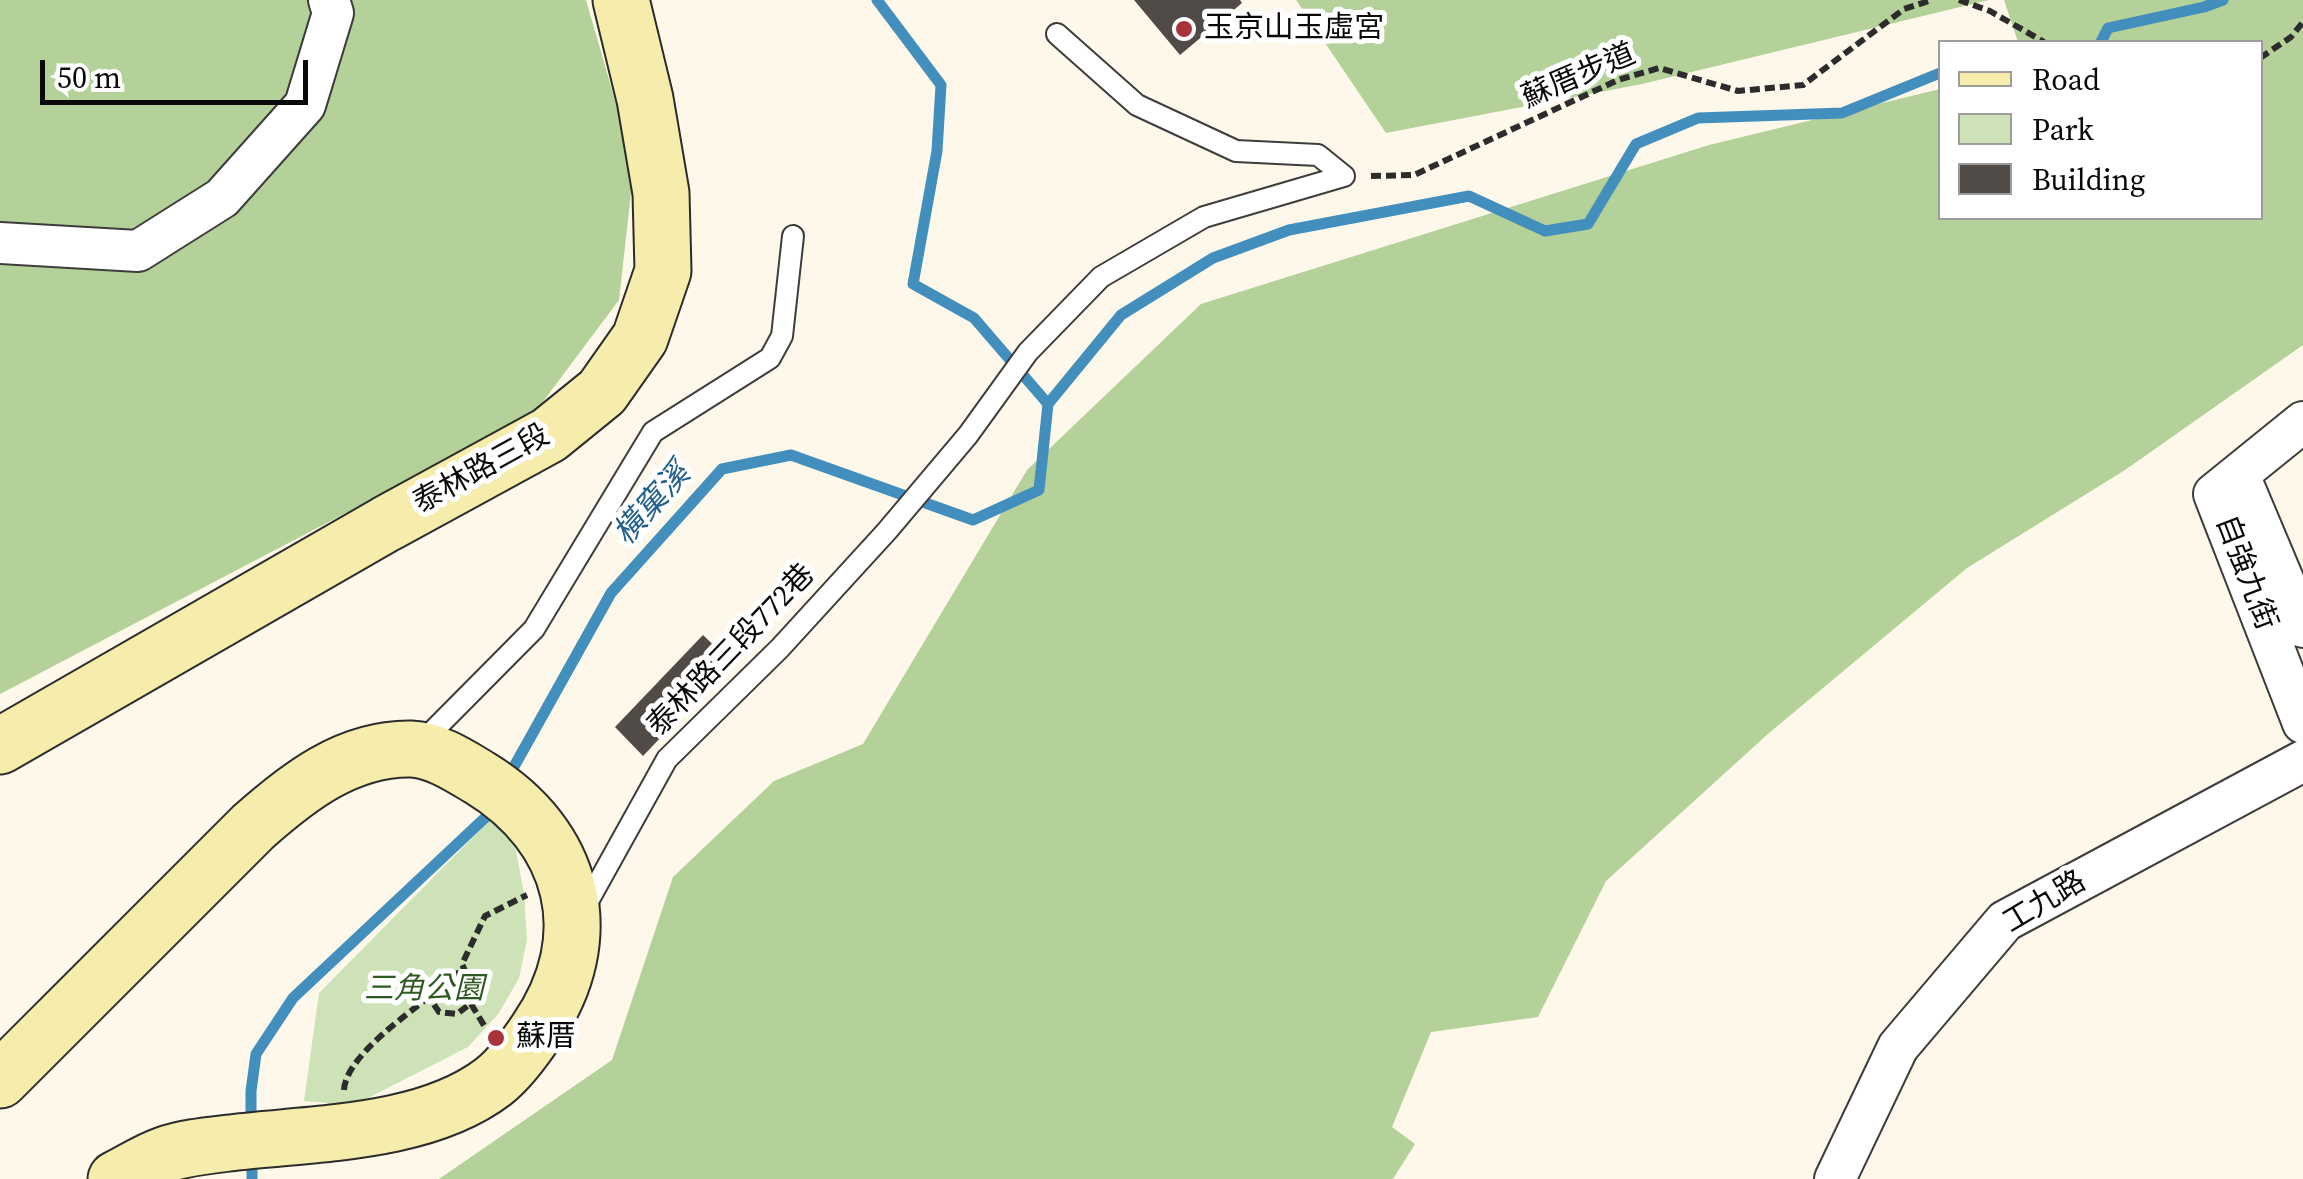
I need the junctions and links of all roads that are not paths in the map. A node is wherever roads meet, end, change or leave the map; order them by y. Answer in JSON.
{"nodes":[{"id":1,"x":329,"y":0,"type":"edge"},
{"id":2,"x":621,"y":0,"type":"edge"},
{"id":3,"x":1057,"y":34,"type":"dead end"},
{"id":4,"x":794,"y":236,"type":"dead end"},
{"id":5,"x":0,"y":243,"type":"edge"},
{"id":6,"x":2303,"y":422,"type":"edge"},
{"id":7,"x":2239,"y":475,"type":"junction"},
{"id":8,"x":2303,"y":627,"type":"edge"},
{"id":9,"x":2303,"y":723,"type":"edge"},
{"id":10,"x":0,"y":746,"type":"edge"},
{"id":11,"x":433,"y":754,"type":"junction"},
{"id":12,"x":2303,"y":760,"type":"edge"},
{"id":13,"x":571,"y":904,"type":"junction"},
{"id":14,"x":0,"y":1080,"type":"edge"},
{"id":15,"x":116,"y":1179,"type":"edge"},
{"id":16,"x":1834,"y":1179,"type":"edge"}],
"edges":[{"from":1,"to":5,"type":"street"},
{"from":2,"to":10,"type":"main road","name":"泰林路三段"},
{"from":3,"to":13,"type":"lane","name":"泰林路三段772巷"},
{"from":4,"to":11,"type":"lane"},
{"from":6,"to":7,"type":"street"},
{"from":7,"to":8,"type":"street","name":"自強九街"},
{"from":7,"to":9,"type":"street","name":"自強九街"},
{"from":11,"to":13,"type":"main road"},
{"from":11,"to":14,"type":"main road"},
{"from":12,"to":16,"type":"street","name":"工九路"},
{"from":13,"to":15,"type":"main road"}]}
